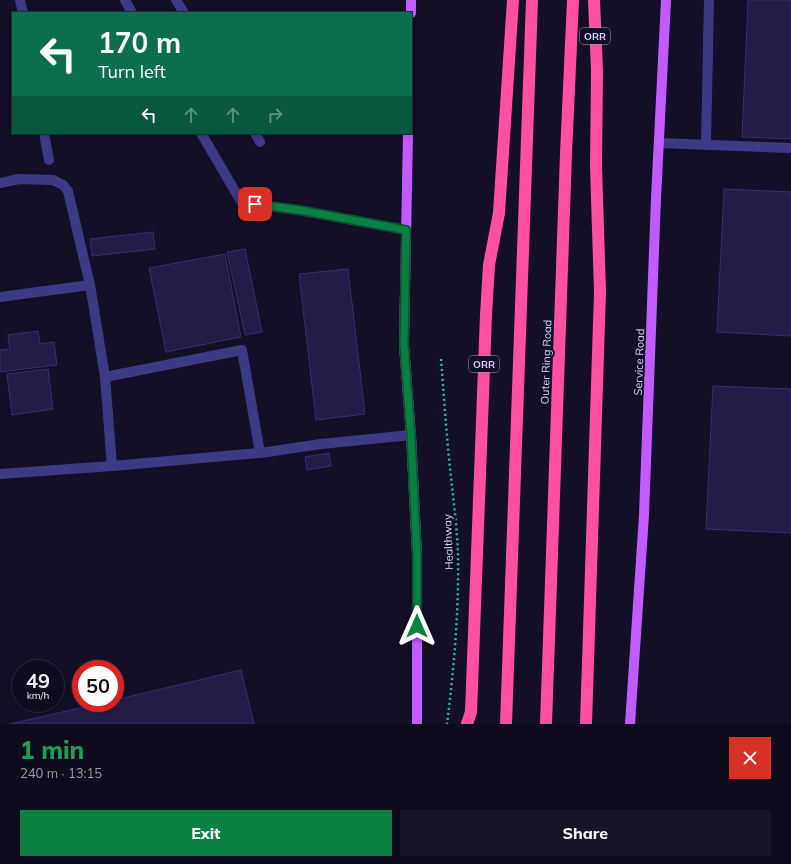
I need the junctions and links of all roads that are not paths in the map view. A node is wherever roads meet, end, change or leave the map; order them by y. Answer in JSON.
{"nodes":[{"id":1,"x":20,"y":0,"type":"edge"},
{"id":2,"x":125,"y":0,"type":"edge"},
{"id":3,"x":176,"y":0,"type":"edge"},
{"id":4,"x":412,"y":0,"type":"edge"},
{"id":5,"x":514,"y":0,"type":"edge"},
{"id":6,"x":532,"y":0,"type":"edge"},
{"id":7,"x":573,"y":0,"type":"edge"},
{"id":8,"x":594,"y":0,"type":"edge"},
{"id":9,"x":666,"y":0,"type":"edge"},
{"id":10,"x":710,"y":0,"type":"edge"},
{"id":11,"x":23,"y":12,"type":"edge"},
{"id":12,"x":131,"y":12,"type":"edge"},
{"id":13,"x":183,"y":12,"type":"edge"},
{"id":14,"x":411,"y":12,"type":"edge"},
{"id":15,"x":44,"y":134,"type":"edge"},
{"id":16,"x":204,"y":134,"type":"edge"},
{"id":17,"x":408,"y":134,"type":"edge"},
{"id":18,"x":659,"y":143,"type":"junction"},
{"id":19,"x":706,"y":144,"type":"junction"},
{"id":20,"x":791,"y":148,"type":"edge"},
{"id":21,"x":49,"y":160,"type":"dead end"},
{"id":22,"x":0,"y":183,"type":"edge"},
{"id":23,"x":406,"y":230,"type":"junction"},
{"id":24,"x":90,"y":285,"type":"junction"},
{"id":25,"x":0,"y":297,"type":"edge"},
{"id":26,"x":104,"y":377,"type":"junction"},
{"id":27,"x":411,"y":436,"type":"junction"},
{"id":28,"x":260,"y":453,"type":"junction"},
{"id":29,"x":112,"y":466,"type":"junction"},
{"id":30,"x":0,"y":474,"type":"edge"},
{"id":31,"x":418,"y":724,"type":"edge"},
{"id":32,"x":467,"y":724,"type":"edge"},
{"id":33,"x":506,"y":724,"type":"edge"},
{"id":34,"x":546,"y":724,"type":"edge"},
{"id":35,"x":586,"y":724,"type":"edge"},
{"id":36,"x":630,"y":724,"type":"edge"}],
"edges":[{"from":1,"to":11,"type":"street"},
{"from":2,"to":12,"type":"street"},
{"from":3,"to":13,"type":"street"},
{"from":4,"to":14,"type":"main road"},
{"from":5,"to":32,"type":"highway","number":"ORR"},
{"from":6,"to":33,"type":"highway"},
{"from":7,"to":34,"type":"highway","name":"Outer Ring Road","number":"ORR"},
{"from":8,"to":35,"type":"highway","number":"ORR"},
{"from":9,"to":18,"type":"main road","name":"Service Road"},
{"from":10,"to":19,"type":"street"},
{"from":15,"to":21,"type":"street"},
{"from":16,"to":23,"type":"street"},
{"from":17,"to":23,"type":"main road"},
{"from":18,"to":19,"type":"street"},
{"from":18,"to":36,"type":"main road","name":"Service Road"},
{"from":19,"to":20,"type":"street"},
{"from":22,"to":24,"type":"street"},
{"from":23,"to":27,"type":"main road"},
{"from":24,"to":25,"type":"street"},
{"from":24,"to":26,"type":"street"},
{"from":26,"to":28,"type":"street"},
{"from":26,"to":29,"type":"street"},
{"from":27,"to":28,"type":"street"},
{"from":27,"to":31,"type":"main road"},
{"from":28,"to":29,"type":"street"},
{"from":29,"to":30,"type":"street"}]}
